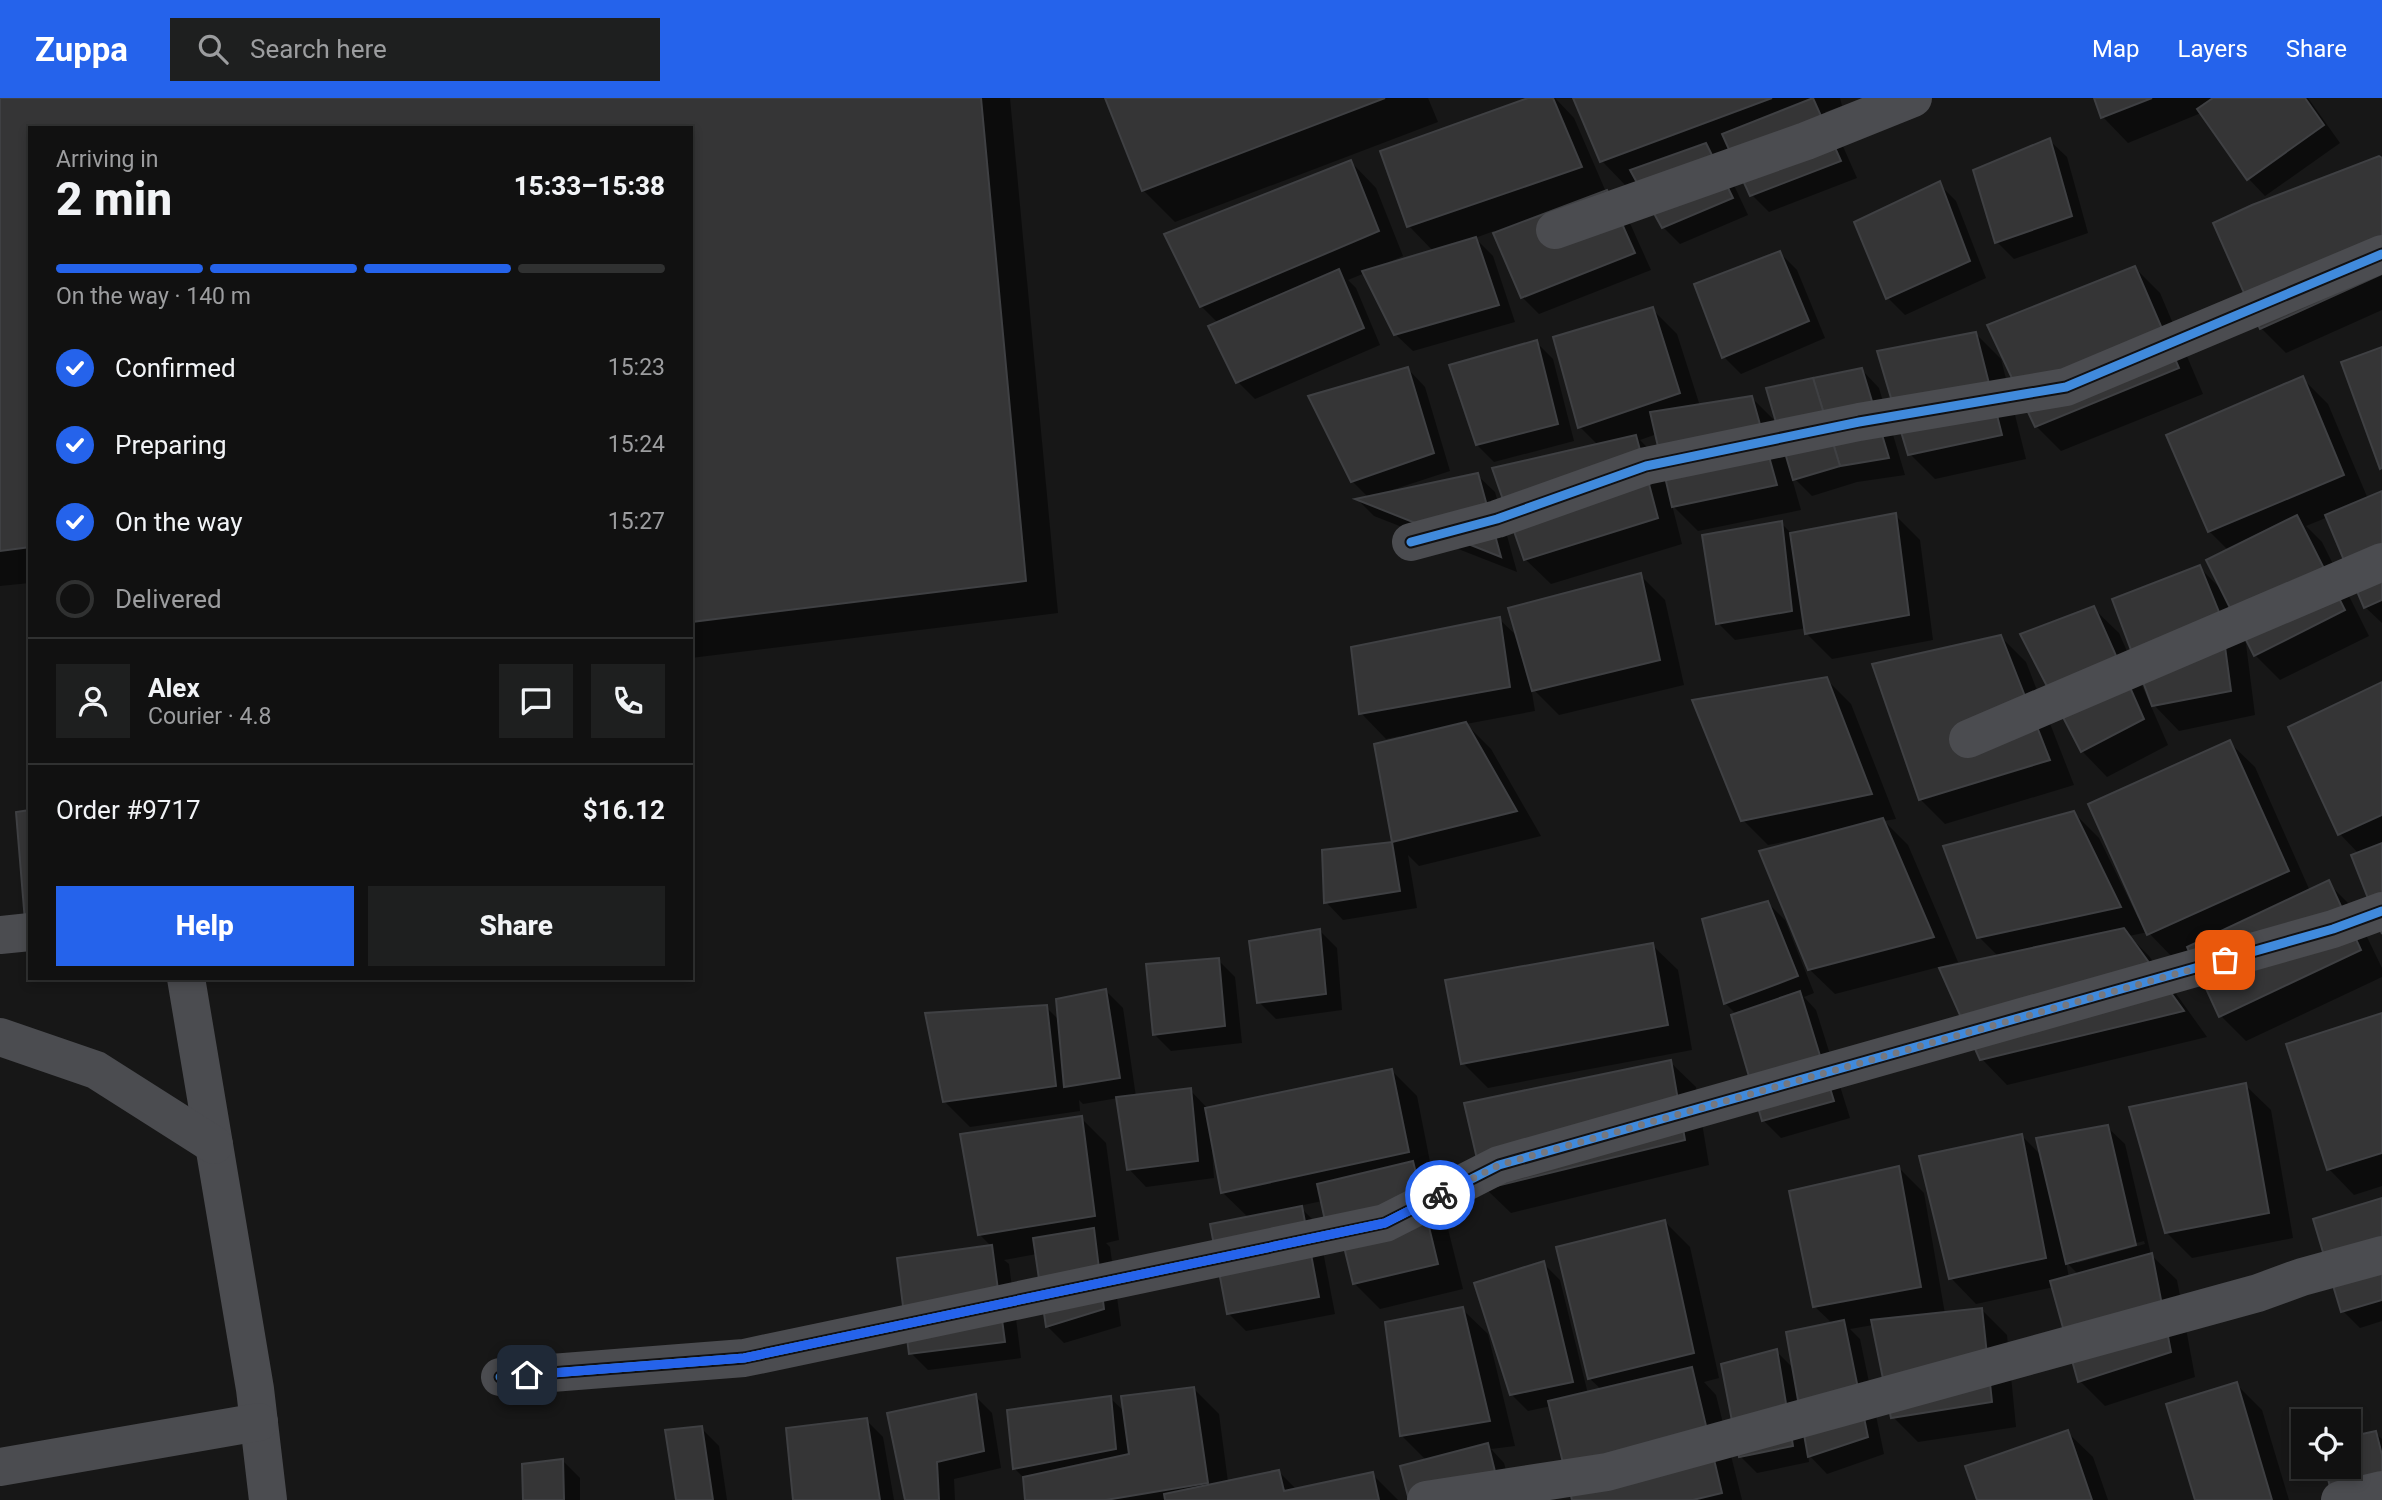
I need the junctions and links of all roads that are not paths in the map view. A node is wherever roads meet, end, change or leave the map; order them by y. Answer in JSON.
{"nodes":[{"id":1,"x":1913,"y":98,"type":"edge"},
{"id":2,"x":1555,"y":230,"type":"dead end"},
{"id":3,"x":2382,"y":254,"type":"edge"},
{"id":4,"x":1411,"y":542,"type":"dead end"},
{"id":5,"x":2382,"y":562,"type":"edge"},
{"id":6,"x":1968,"y":739,"type":"dead end"},
{"id":7,"x":2382,"y":911,"type":"edge"},
{"id":8,"x":28,"y":932,"type":"edge"},
{"id":9,"x":0,"y":935,"type":"edge"},
{"id":10,"x":186,"y":980,"type":"edge"},
{"id":11,"x":0,"y":1037,"type":"edge"},
{"id":12,"x":214,"y":1145,"type":"junction"},
{"id":13,"x":2382,"y":1255,"type":"edge"},
{"id":14,"x":500,"y":1377,"type":"dead end"},
{"id":15,"x":259,"y":1422,"type":"junction"},
{"id":16,"x":0,"y":1467,"type":"edge"},
{"id":17,"x":2382,"y":1490,"type":"edge"},
{"id":18,"x":268,"y":1500,"type":"edge"},
{"id":19,"x":1426,"y":1500,"type":"edge"},
{"id":20,"x":2340,"y":1500,"type":"edge"}],
"edges":[{"from":1,"to":2,"type":"street"},
{"from":3,"to":4,"type":"street"},
{"from":5,"to":6,"type":"street"},
{"from":7,"to":14,"type":"street"},
{"from":8,"to":9,"type":"street"},
{"from":10,"to":12,"type":"street"},
{"from":11,"to":12,"type":"street"},
{"from":12,"to":15,"type":"street"},
{"from":13,"to":19,"type":"street"},
{"from":15,"to":16,"type":"street"},
{"from":15,"to":18,"type":"street"},
{"from":17,"to":20,"type":"street"}]}
